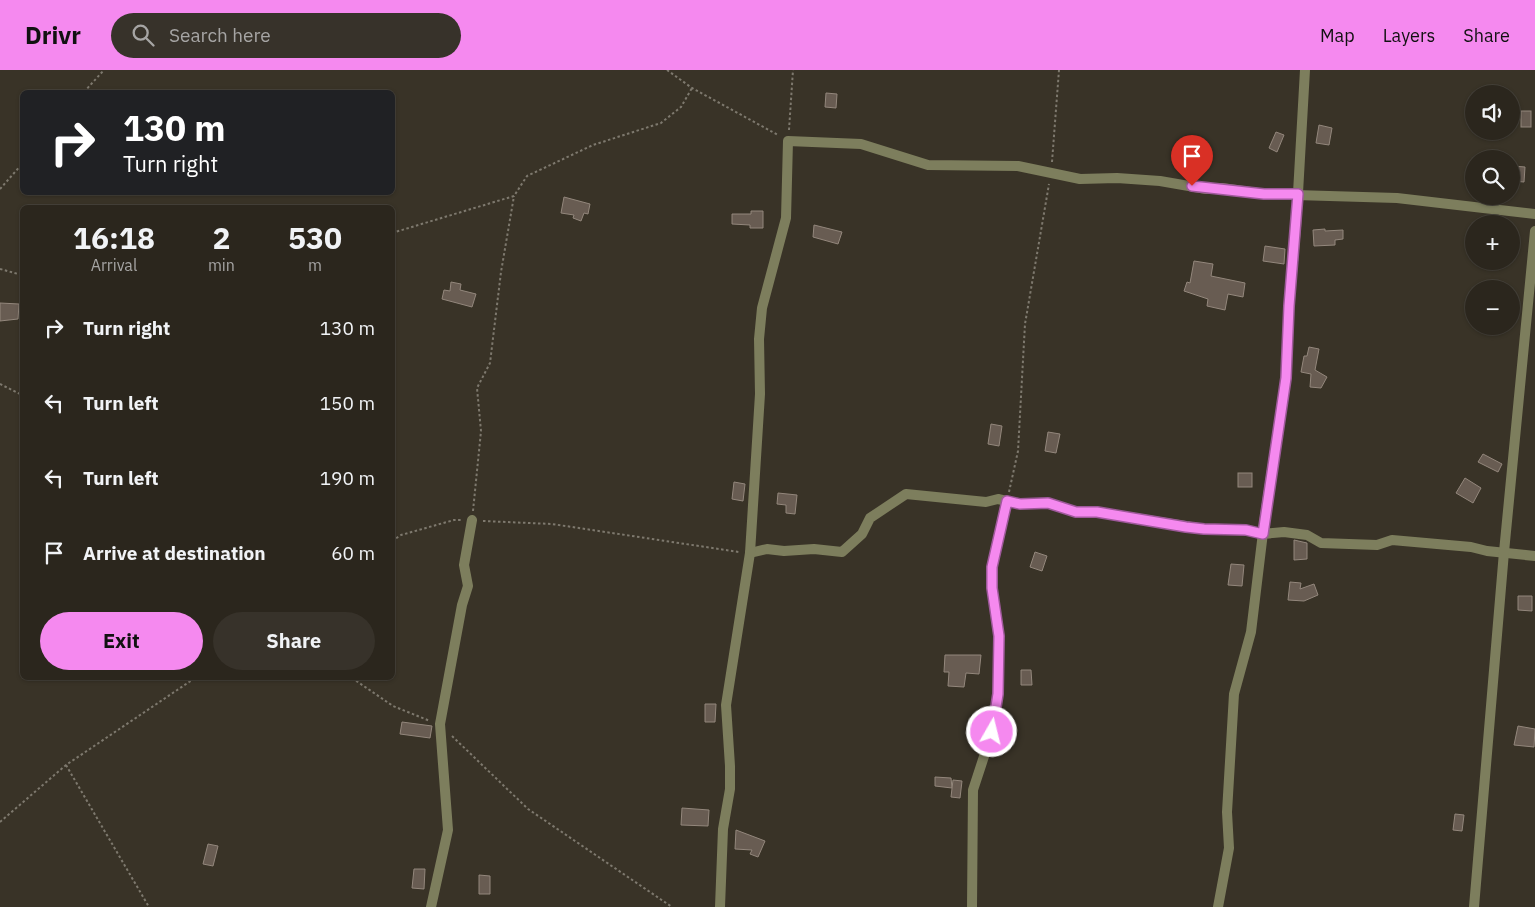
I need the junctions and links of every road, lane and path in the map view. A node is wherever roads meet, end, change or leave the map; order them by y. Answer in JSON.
{"nodes":[{"id":1,"x":104,"y":70,"type":"edge"},
{"id":2,"x":667,"y":70,"type":"edge"},
{"id":3,"x":793,"y":70,"type":"edge"},
{"id":4,"x":1059,"y":70,"type":"edge"},
{"id":5,"x":1305,"y":70,"type":"edge"},
{"id":6,"x":692,"y":88,"type":"junction"},
{"id":7,"x":86,"y":90,"type":"edge"},
{"id":8,"x":788,"y":140,"type":"junction"},
{"id":9,"x":20,"y":166,"type":"edge"},
{"id":10,"x":1051,"y":172,"type":"junction"},
{"id":11,"x":0,"y":189,"type":"edge"},
{"id":12,"x":1298,"y":194,"type":"junction"},
{"id":13,"x":514,"y":196,"type":"junction"},
{"id":14,"x":1535,"y":214,"type":"edge"},
{"id":15,"x":395,"y":232,"type":"edge"},
{"id":16,"x":1535,"y":232,"type":"edge"},
{"id":17,"x":0,"y":269,"type":"edge"},
{"id":18,"x":20,"y":274,"type":"edge"},
{"id":19,"x":0,"y":384,"type":"edge"},
{"id":20,"x":20,"y":394,"type":"edge"},
{"id":21,"x":1007,"y":501,"type":"junction"},
{"id":22,"x":472,"y":520,"type":"junction"},
{"id":23,"x":1263,"y":534,"type":"junction"},
{"id":24,"x":395,"y":539,"type":"edge"},
{"id":25,"x":1504,"y":552,"type":"junction"},
{"id":26,"x":750,"y":553,"type":"junction"},
{"id":27,"x":1535,"y":556,"type":"edge"},
{"id":28,"x":192,"y":680,"type":"edge"},
{"id":29,"x":355,"y":680,"type":"edge"},
{"id":30,"x":440,"y":724,"type":"junction"},
{"id":31,"x":66,"y":765,"type":"junction"},
{"id":32,"x":0,"y":822,"type":"edge"},
{"id":33,"x":149,"y":907,"type":"edge"},
{"id":34,"x":431,"y":907,"type":"edge"},
{"id":35,"x":672,"y":907,"type":"edge"},
{"id":36,"x":720,"y":907,"type":"edge"},
{"id":37,"x":972,"y":907,"type":"edge"},
{"id":38,"x":1218,"y":907,"type":"edge"},
{"id":39,"x":1474,"y":907,"type":"edge"}],
"edges":[{"from":1,"to":7,"type":"path"},
{"from":2,"to":6,"type":"path"},
{"from":3,"to":8,"type":"path"},
{"from":4,"to":10,"type":"path"},
{"from":5,"to":12,"type":"street"},
{"from":6,"to":8,"type":"path"},
{"from":6,"to":13,"type":"path"},
{"from":8,"to":10,"type":"street"},
{"from":8,"to":26,"type":"street"},
{"from":9,"to":11,"type":"path"},
{"from":10,"to":12,"type":"street"},
{"from":10,"to":21,"type":"path"},
{"from":12,"to":14,"type":"street"},
{"from":12,"to":23,"type":"street"},
{"from":13,"to":15,"type":"path"},
{"from":13,"to":22,"type":"path"},
{"from":16,"to":25,"type":"street"},
{"from":17,"to":18,"type":"path"},
{"from":19,"to":20,"type":"path"},
{"from":21,"to":23,"type":"street"},
{"from":21,"to":26,"type":"street"},
{"from":21,"to":37,"type":"street"},
{"from":22,"to":24,"type":"path"},
{"from":22,"to":26,"type":"path"},
{"from":22,"to":30,"type":"street"},
{"from":23,"to":25,"type":"street"},
{"from":23,"to":38,"type":"street"},
{"from":25,"to":27,"type":"street"},
{"from":25,"to":39,"type":"street"},
{"from":26,"to":36,"type":"street"},
{"from":28,"to":31,"type":"path"},
{"from":29,"to":30,"type":"path"},
{"from":30,"to":34,"type":"street"},
{"from":30,"to":35,"type":"path"},
{"from":31,"to":32,"type":"path"},
{"from":31,"to":33,"type":"path"}]}
